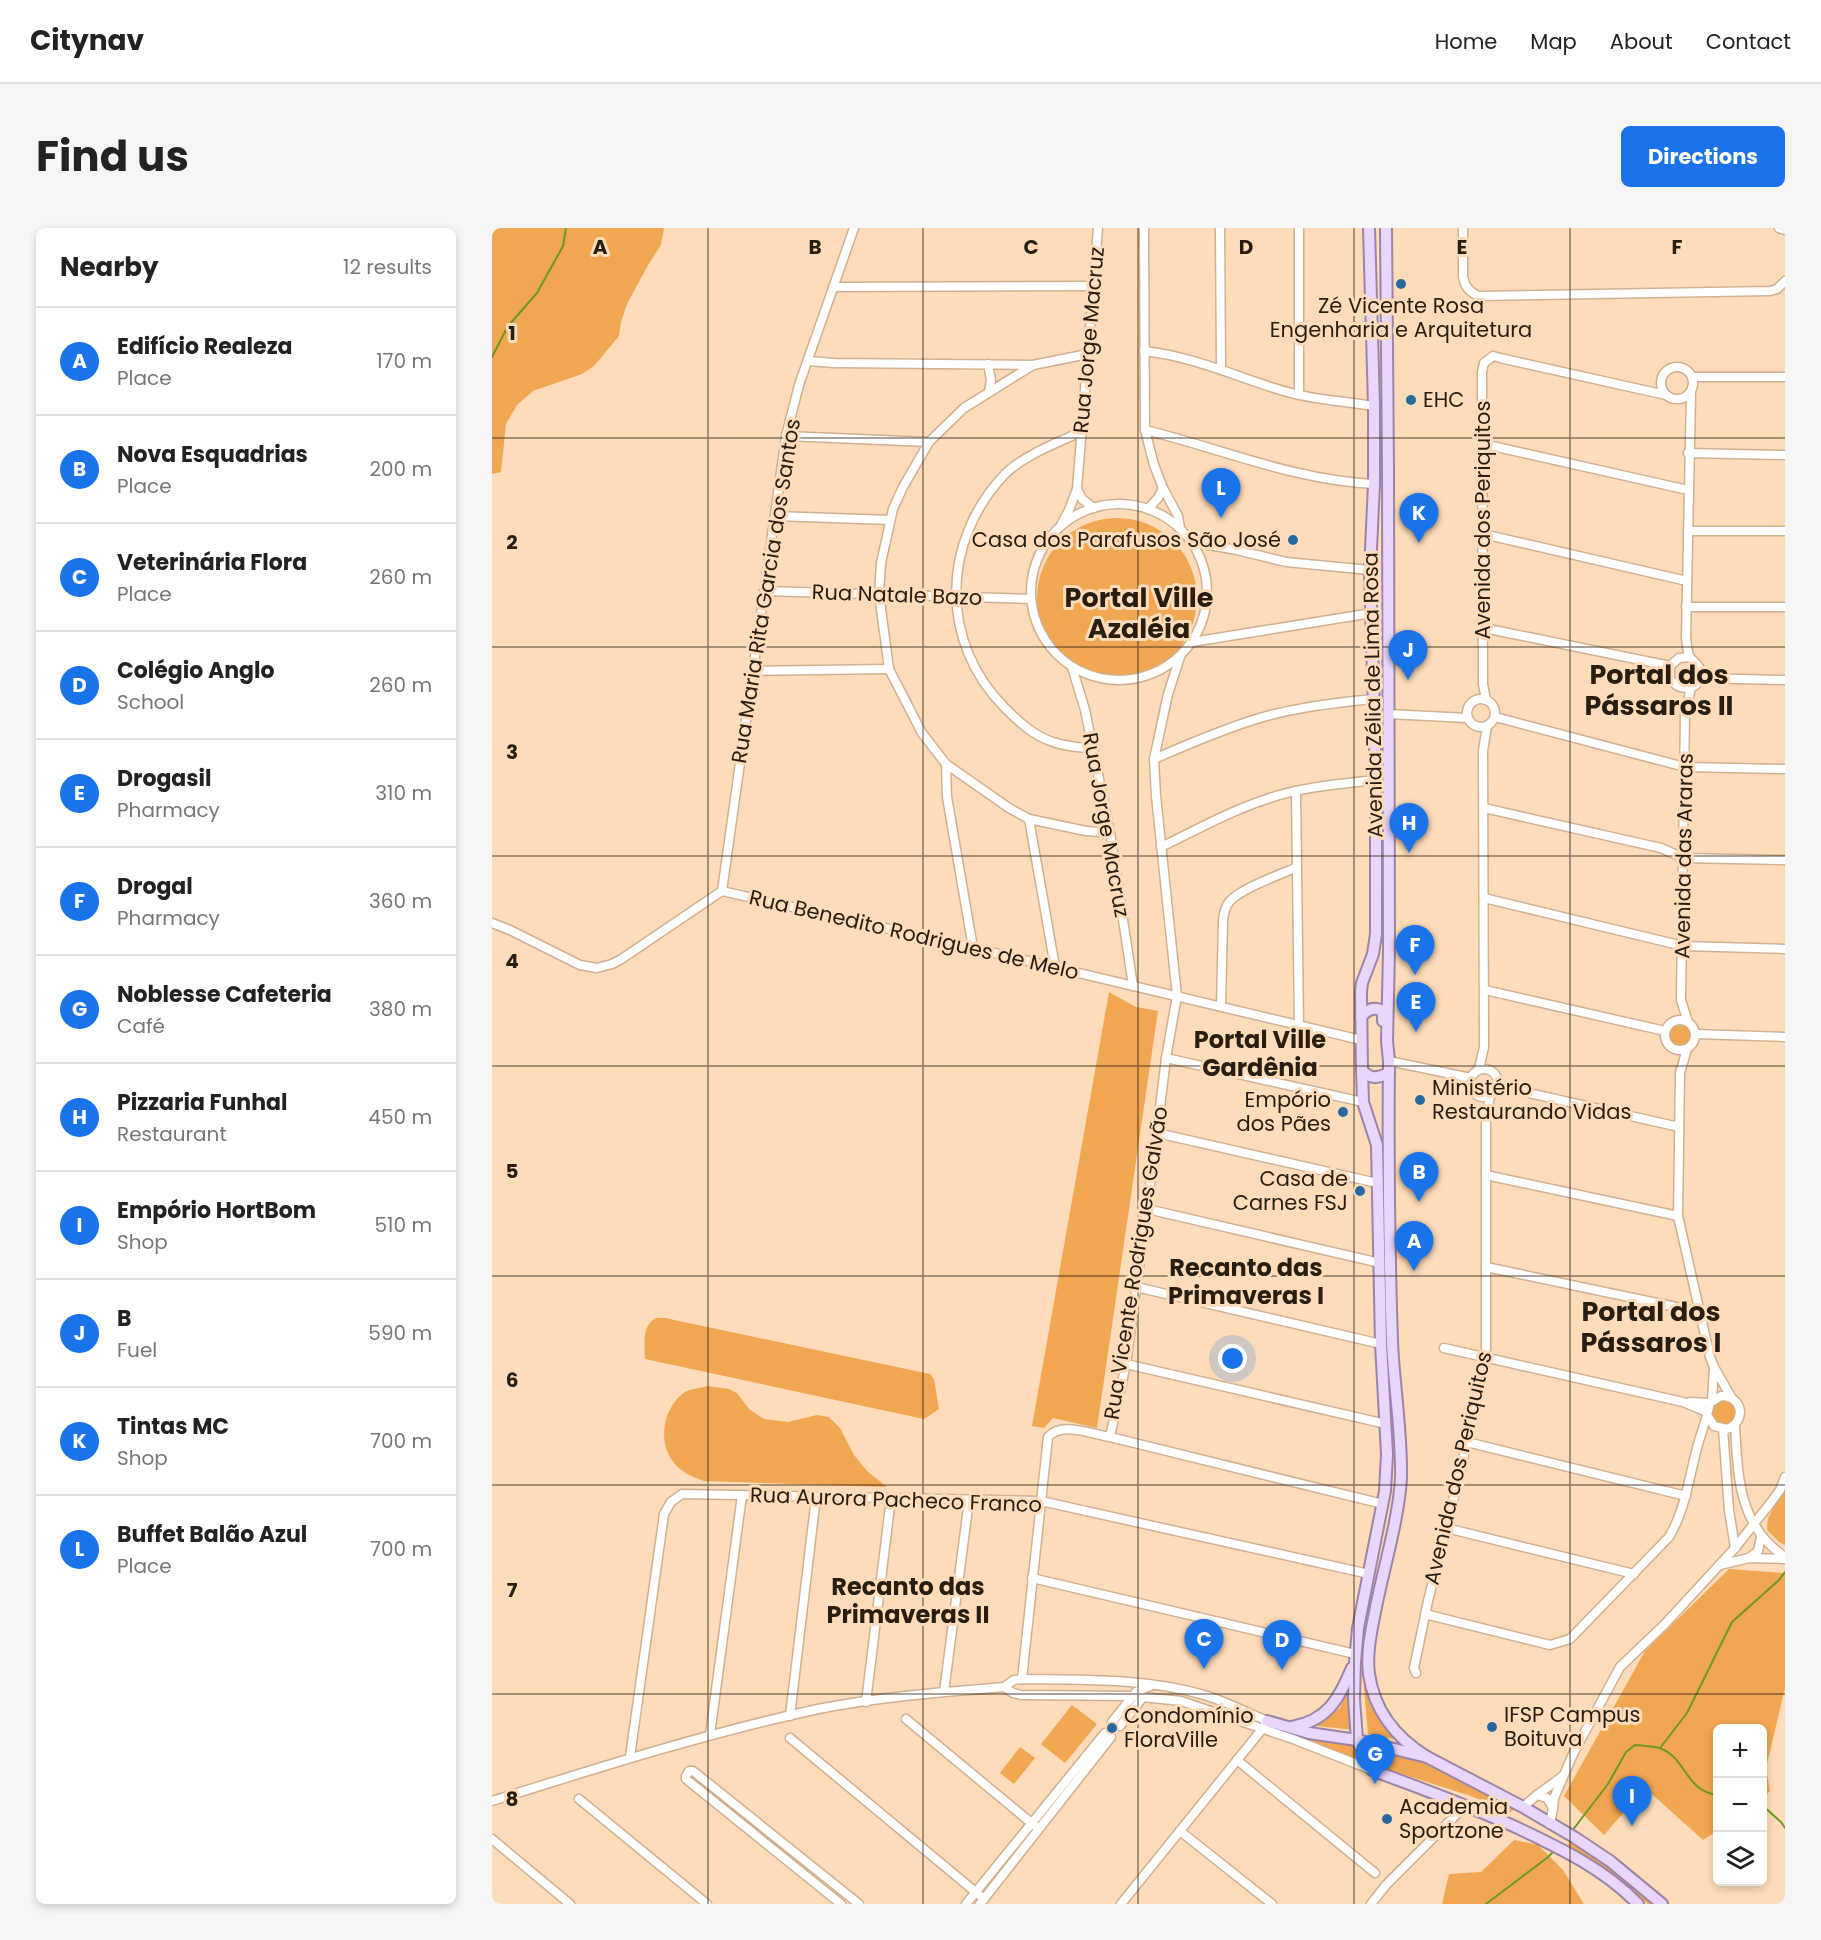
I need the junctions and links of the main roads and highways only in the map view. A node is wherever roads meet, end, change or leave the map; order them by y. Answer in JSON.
{"nodes":[{"id":1,"x":1369,"y":228,"type":"edge"},
{"id":2,"x":1386,"y":228,"type":"edge"},
{"id":3,"x":1362,"y":1016,"type":"junction"},
{"id":4,"x":1387,"y":1041,"type":"junction"},
{"id":5,"x":1362,"y":1070,"type":"junction"},
{"id":6,"x":1389,"y":1073,"type":"junction"},
{"id":7,"x":1355,"y":1658,"type":"junction"},
{"id":8,"x":1265,"y":1724,"type":"road end"},
{"id":9,"x":1289,"y":1727,"type":"junction"},
{"id":10,"x":1357,"y":1740,"type":"junction"},
{"id":11,"x":1427,"y":1756,"type":"junction"},
{"id":12,"x":1523,"y":1807,"type":"junction"},
{"id":13,"x":1554,"y":1825,"type":"junction"},
{"id":14,"x":1516,"y":1827,"type":"junction"},
{"id":15,"x":1543,"y":1840,"type":"junction"},
{"id":16,"x":1638,"y":1904,"type":"edge"},
{"id":17,"x":1662,"y":1904,"type":"edge"}],
"edges":[{"from":1,"to":3,"type":"main road","name":"Avenida Zélia de Lima Rosa"},
{"from":2,"to":4,"type":"main road","name":"Avenida Zélia de Lima Rosa"},
{"from":3,"to":4,"type":"main road","name":"Avenida Zélia de Lima Rosa"},
{"from":3,"to":5,"type":"main road","name":"Avenida Zélia de Lima Rosa"},
{"from":4,"to":6,"type":"main road","name":"Avenida Zélia de Lima Rosa"},
{"from":5,"to":6,"type":"main road"},
{"from":5,"to":7,"type":"main road","name":"Avenida Zélia de Lima Rosa"},
{"from":6,"to":11,"type":"main road","name":"Avenida Zélia de Lima Rosa"},
{"from":7,"to":9,"type":"main road","name":"Avenida Zélia de Lima Rosa"},
{"from":7,"to":10,"type":"main road","name":"Avenida Zélia de Lima Rosa"},
{"from":8,"to":9,"type":"main road"},
{"from":9,"to":10,"type":"main road"},
{"from":10,"to":11,"type":"main road"},
{"from":10,"to":14,"type":"main road","name":"Avenida Zélia de Lima Rosa"},
{"from":11,"to":12,"type":"main road"},
{"from":12,"to":13,"type":"main road"},
{"from":12,"to":14,"type":"main road"},
{"from":13,"to":15,"type":"main road"},
{"from":13,"to":17,"type":"main road"},
{"from":14,"to":15,"type":"main road"},
{"from":15,"to":16,"type":"main road"}]}
